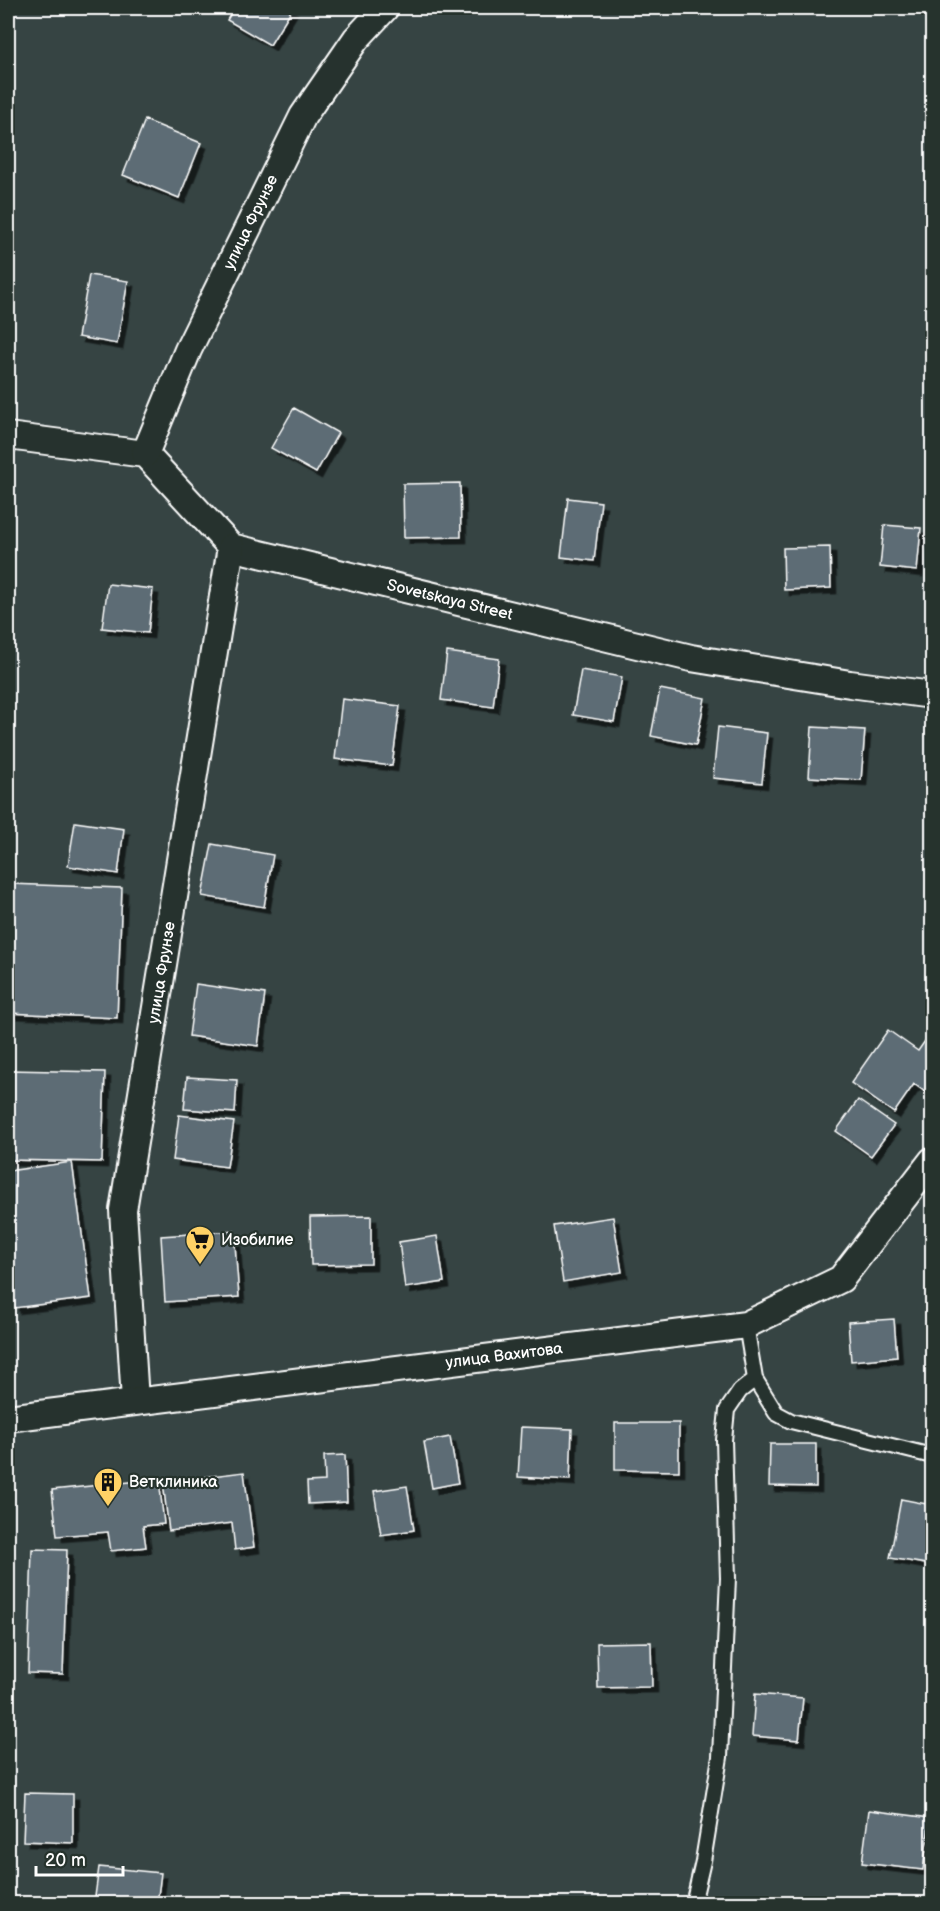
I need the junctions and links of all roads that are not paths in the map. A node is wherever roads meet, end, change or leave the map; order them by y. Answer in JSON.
{"nodes":[{"id":1,"x":386,"y":8,"type":"edge"},
{"id":2,"x":8,"y":436,"type":"edge"},
{"id":3,"x":146,"y":454,"type":"junction"},
{"id":4,"x":231,"y":547,"type":"junction"},
{"id":5,"x":933,"y":694,"type":"edge"},
{"id":6,"x":933,"y":1161,"type":"edge"},
{"id":7,"x":746,"y":1325,"type":"junction"},
{"id":8,"x":755,"y":1379,"type":"junction"},
{"id":9,"x":135,"y":1401,"type":"junction"},
{"id":10,"x":8,"y":1418,"type":"edge"},
{"id":11,"x":933,"y":1456,"type":"edge"},
{"id":12,"x":693,"y":1904,"type":"edge"}],
"edges":[{"from":1,"to":3,"type":"street","name":"улица Фрунзе"},
{"from":2,"to":3,"type":"street"},
{"from":3,"to":4,"type":"street"},
{"from":4,"to":5,"type":"street","name":"Sovetskaya Street"},
{"from":4,"to":9,"type":"street","name":"улица Фрунзе"},
{"from":6,"to":7,"type":"street","name":"улица Вахитова"},
{"from":7,"to":8,"type":"lane"},
{"from":7,"to":9,"type":"street","name":"улица Вахитова"},
{"from":8,"to":11,"type":"lane"},
{"from":8,"to":12,"type":"lane"},
{"from":9,"to":10,"type":"street","name":"улица Вахитова"}]}
